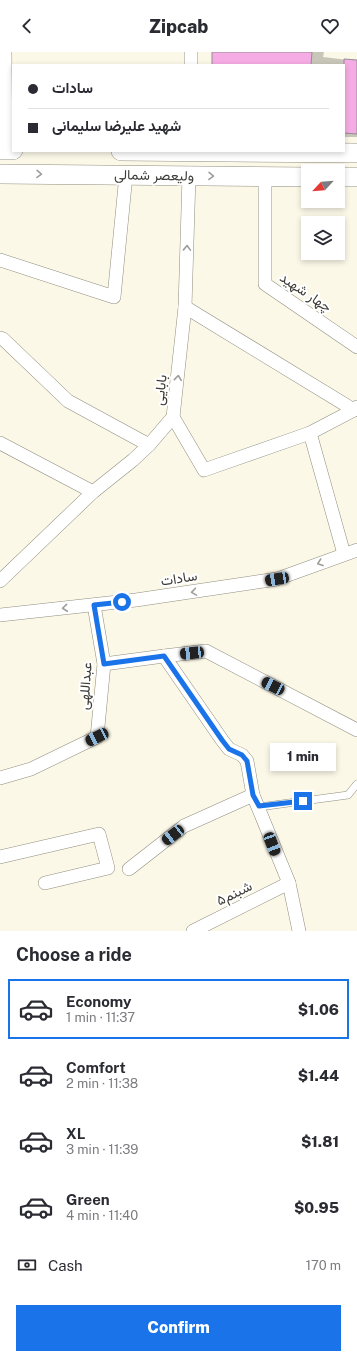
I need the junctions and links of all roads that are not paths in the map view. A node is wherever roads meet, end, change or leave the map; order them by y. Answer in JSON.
{"nodes":[{"id":1,"x":5,"y":52,"type":"edge"},
{"id":2,"x":191,"y":52,"type":"edge"},
{"id":3,"x":191,"y":64,"type":"edge"},
{"id":4,"x":6,"y":150,"type":"edge"},
{"id":5,"x":274,"y":152,"type":"edge"},
{"id":6,"x":357,"y":153,"type":"edge"},
{"id":7,"x":0,"y":174,"type":"edge"},
{"id":8,"x":126,"y":175,"type":"junction"},
{"id":9,"x":189,"y":176,"type":"junction"},
{"id":10,"x":265,"y":176,"type":"junction"},
{"id":11,"x":301,"y":177,"type":"edge"},
{"id":12,"x":345,"y":177,"type":"edge"},
{"id":13,"x":357,"y":177,"type":"edge"},
{"id":14,"x":0,"y":260,"type":"edge"},
{"id":15,"x":185,"y":307,"type":"junction"},
{"id":16,"x":0,"y":338,"type":"edge"},
{"id":17,"x":357,"y":347,"type":"edge"},
{"id":18,"x":355,"y":409,"type":"edge"},
{"id":19,"x":173,"y":416,"type":"junction"},
{"id":20,"x":310,"y":434,"type":"junction"},
{"id":21,"x":0,"y":444,"type":"edge"},
{"id":22,"x":149,"y":445,"type":"junction"},
{"id":23,"x":94,"y":492,"type":"junction"},
{"id":24,"x":357,"y":550,"type":"edge"},
{"id":25,"x":344,"y":554,"type":"junction"},
{"id":26,"x":0,"y":581,"type":"edge"},
{"id":27,"x":94,"y":605,"type":"junction"},
{"id":28,"x":0,"y":615,"type":"edge"},
{"id":29,"x":164,"y":656,"type":"junction"},
{"id":30,"x":104,"y":664,"type":"junction"},
{"id":31,"x":357,"y":730,"type":"edge"},
{"id":32,"x":0,"y":778,"type":"edge"},
{"id":33,"x":357,"y":784,"type":"edge"},
{"id":34,"x":256,"y":801,"type":"junction"},
{"id":35,"x":0,"y":856,"type":"edge"},
{"id":36,"x":129,"y":869,"type":"dead end"},
{"id":37,"x":289,"y":883,"type":"junction"},
{"id":38,"x":45,"y":884,"type":"dead end"},
{"id":39,"x":193,"y":931,"type":"edge"},
{"id":40,"x":299,"y":931,"type":"edge"}],
"edges":[{"from":1,"to":4,"type":"street"},
{"from":2,"to":3,"type":"street"},
{"from":5,"to":6,"type":"main road","name":"ولیعصر شمالی"},
{"from":7,"to":8,"type":"main road","name":"ولیعصر شمالی","one_way":true},
{"from":8,"to":9,"type":"main road","name":"ولیعصر شمالی"},
{"from":8,"to":14,"type":"street"},
{"from":9,"to":10,"type":"main road","name":"ولیعصر شمالی","one_way":true},
{"from":15,"to":9,"type":"street","name":"بابایی","one_way":true},
{"from":10,"to":11,"type":"main road","name":"ولیعصر شمالی"},
{"from":10,"to":17,"type":"street","name":"چهار شهید"},
{"from":12,"to":13,"type":"main road"},
{"from":15,"to":18,"type":"street"},
{"from":19,"to":15,"type":"street","name":"بابایی","one_way":true},
{"from":16,"to":22,"type":"street"},
{"from":18,"to":20,"type":"street"},
{"from":19,"to":20,"type":"street"},
{"from":19,"to":22,"type":"street","name":"بابایی"},
{"from":20,"to":25,"type":"street"},
{"from":21,"to":23,"type":"street"},
{"from":22,"to":23,"type":"street","name":"بابایی"},
{"from":23,"to":26,"type":"street","name":"بابایی"},
{"from":24,"to":25,"type":"street","name":"سادات"},
{"from":25,"to":27,"type":"street","name":"سادات","one_way":true},
{"from":27,"to":28,"type":"street","name":"سادات","one_way":true},
{"from":27,"to":30,"type":"street","name":"عبداللهی"},
{"from":29,"to":30,"type":"street"},
{"from":29,"to":31,"type":"street"},
{"from":29,"to":34,"type":"street"},
{"from":30,"to":32,"type":"street","name":"عبداللهی"},
{"from":33,"to":34,"type":"lane"},
{"from":34,"to":36,"type":"street"},
{"from":34,"to":37,"type":"street"},
{"from":35,"to":38,"type":"street"},
{"from":37,"to":39,"type":"street","name":"شبنم۵"},
{"from":37,"to":40,"type":"street"}]}
